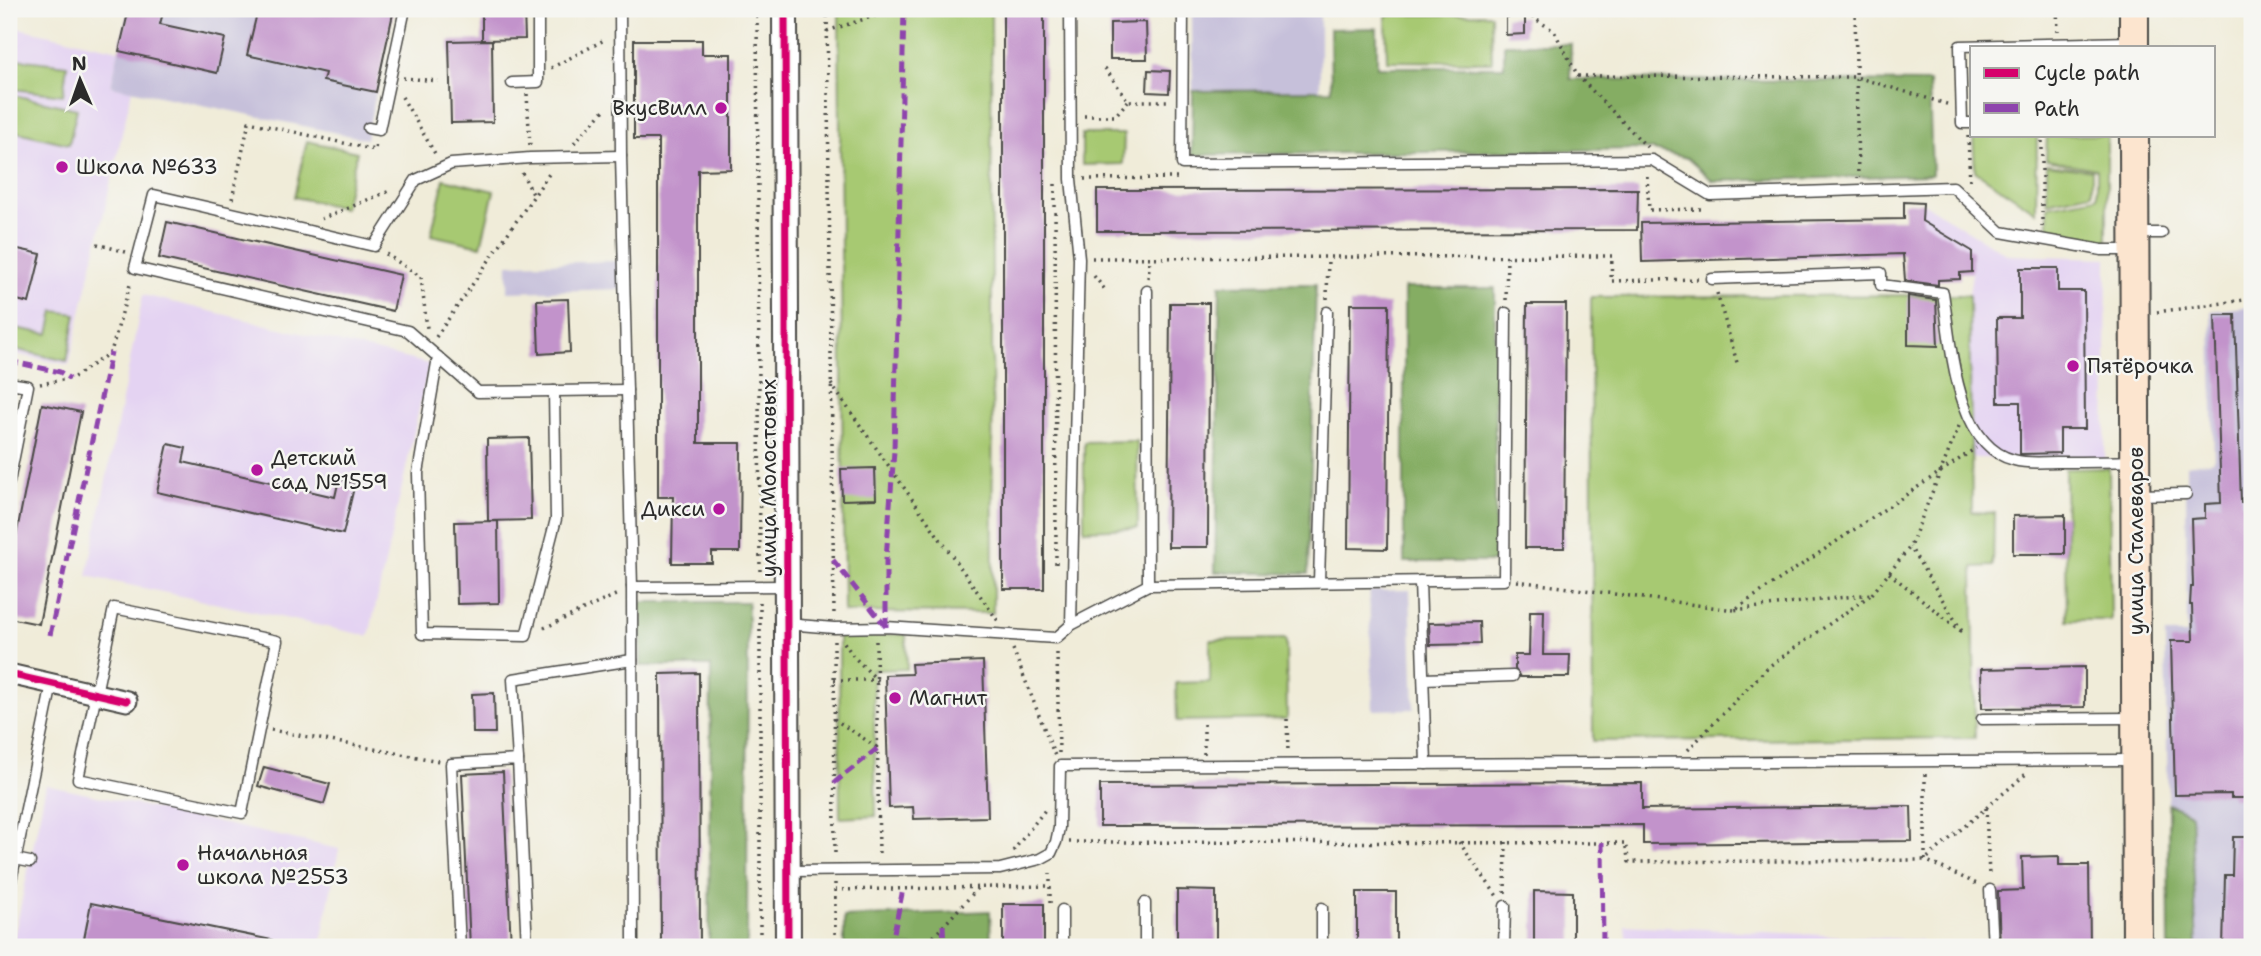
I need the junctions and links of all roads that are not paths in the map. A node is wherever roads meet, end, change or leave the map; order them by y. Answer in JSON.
{"nodes":[{"id":1,"x":405,"y":9,"type":"edge"},
{"id":2,"x":538,"y":9,"type":"edge"},
{"id":3,"x":620,"y":9,"type":"edge"},
{"id":4,"x":785,"y":9,"type":"edge"},
{"id":5,"x":1070,"y":9,"type":"edge"},
{"id":6,"x":1183,"y":9,"type":"edge"},
{"id":7,"x":2134,"y":9,"type":"edge"},
{"id":8,"x":2134,"y":45,"type":"edge"},
{"id":9,"x":512,"y":83,"type":"dead end"},
{"id":10,"x":1970,"y":123,"type":"edge"},
{"id":11,"x":373,"y":129,"type":"road end"},
{"id":12,"x":2134,"y":136,"type":"edge"},
{"id":13,"x":621,"y":156,"type":"junction"},
{"id":14,"x":2162,"y":233,"type":"dead end"},
{"id":15,"x":2134,"y":241,"type":"junction"},
{"id":16,"x":1712,"y":279,"type":"road end"},
{"id":17,"x":1147,"y":291,"type":"road end"},
{"id":18,"x":1327,"y":312,"type":"road end"},
{"id":19,"x":1506,"y":313,"type":"road end"},
{"id":20,"x":438,"y":357,"type":"junction"},
{"id":21,"x":9,"y":383,"type":"edge"},
{"id":22,"x":627,"y":390,"type":"junction"},
{"id":23,"x":554,"y":391,"type":"junction"},
{"id":24,"x":2136,"y":461,"type":"junction"},
{"id":25,"x":9,"y":482,"type":"edge"},
{"id":26,"x":2186,"y":494,"type":"dead end"},
{"id":27,"x":2136,"y":495,"type":"junction"},
{"id":28,"x":1420,"y":581,"type":"junction"},
{"id":29,"x":1319,"y":582,"type":"junction"},
{"id":30,"x":1148,"y":585,"type":"junction"},
{"id":31,"x":787,"y":586,"type":"junction"},
{"id":32,"x":632,"y":587,"type":"junction"},
{"id":33,"x":787,"y":624,"type":"junction"},
{"id":34,"x":1071,"y":625,"type":"junction"},
{"id":35,"x":632,"y":660,"type":"junction"},
{"id":36,"x":9,"y":674,"type":"edge"},
{"id":37,"x":1513,"y":676,"type":"dead end"},
{"id":38,"x":1424,"y":679,"type":"junction"},
{"id":39,"x":52,"y":684,"type":"junction"},
{"id":40,"x":96,"y":694,"type":"junction"},
{"id":41,"x":127,"y":701,"type":"dead end"},
{"id":42,"x":2136,"y":718,"type":"junction"},
{"id":43,"x":1982,"y":719,"type":"dead end"},
{"id":44,"x":518,"y":760,"type":"junction"},
{"id":45,"x":2137,"y":761,"type":"junction"},
{"id":46,"x":1426,"y":764,"type":"junction"},
{"id":47,"x":15,"y":859,"type":"junction"},
{"id":48,"x":30,"y":862,"type":"dead end"},
{"id":49,"x":788,"y":871,"type":"junction"},
{"id":50,"x":9,"y":890,"type":"edge"},
{"id":51,"x":1990,"y":890,"type":"road end"},
{"id":52,"x":1145,"y":903,"type":"dead end"},
{"id":53,"x":1504,"y":906,"type":"road end"},
{"id":54,"x":1322,"y":908,"type":"dead end"},
{"id":55,"x":1062,"y":910,"type":"dead end"},
{"id":56,"x":460,"y":947,"type":"edge"},
{"id":57,"x":527,"y":947,"type":"edge"},
{"id":58,"x":633,"y":947,"type":"edge"},
{"id":59,"x":788,"y":947,"type":"edge"},
{"id":60,"x":1062,"y":947,"type":"edge"},
{"id":61,"x":1145,"y":947,"type":"edge"},
{"id":62,"x":1322,"y":947,"type":"edge"},
{"id":63,"x":1504,"y":947,"type":"edge"},
{"id":64,"x":1993,"y":947,"type":"edge"},
{"id":65,"x":2137,"y":947,"type":"edge"}],
"edges":[{"from":1,"to":11,"type":"lane"},
{"from":2,"to":9,"type":"lane"},
{"from":3,"to":13,"type":"lane"},
{"from":4,"to":31,"type":"street","name":"улица Молостовых"},
{"from":5,"to":34,"type":"lane"},
{"from":6,"to":15,"type":"lane"},
{"from":7,"to":8,"type":"main road"},
{"from":8,"to":10,"type":"lane"},
{"from":12,"to":15,"type":"main road","name":"улица Сталеваров"},
{"from":13,"to":20,"type":"lane"},
{"from":13,"to":22,"type":"lane"},
{"from":14,"to":15,"type":"lane"},
{"from":15,"to":24,"type":"main road","name":"улица Сталеваров"},
{"from":16,"to":24,"type":"lane"},
{"from":17,"to":30,"type":"lane"},
{"from":18,"to":29,"type":"lane"},
{"from":19,"to":28,"type":"lane"},
{"from":20,"to":23,"type":"lane"},
{"from":20,"to":23,"type":"lane"},
{"from":21,"to":25,"type":"lane"},
{"from":22,"to":23,"type":"lane"},
{"from":22,"to":32,"type":"lane"},
{"from":24,"to":27,"type":"main road","name":"улица Сталеваров"},
{"from":26,"to":27,"type":"lane"},
{"from":27,"to":42,"type":"main road","name":"улица Сталеваров"},
{"from":28,"to":29,"type":"lane"},
{"from":28,"to":38,"type":"lane"},
{"from":29,"to":30,"type":"lane"},
{"from":30,"to":34,"type":"lane"},
{"from":31,"to":32,"type":"lane"},
{"from":31,"to":33,"type":"street","name":"улица Молостовых"},
{"from":32,"to":35,"type":"lane"},
{"from":33,"to":34,"type":"lane"},
{"from":33,"to":49,"type":"street","name":"улица Молостовых"},
{"from":35,"to":44,"type":"lane"},
{"from":35,"to":58,"type":"lane"},
{"from":36,"to":39,"type":"street"},
{"from":37,"to":38,"type":"lane"},
{"from":38,"to":46,"type":"lane"},
{"from":39,"to":40,"type":"street"},
{"from":39,"to":47,"type":"lane"},
{"from":40,"to":40,"type":"lane"},
{"from":40,"to":41,"type":"street"},
{"from":42,"to":43,"type":"lane"},
{"from":42,"to":45,"type":"main road","name":"улица Сталеваров"},
{"from":44,"to":56,"type":"lane"},
{"from":44,"to":57,"type":"lane"},
{"from":45,"to":46,"type":"lane"},
{"from":45,"to":65,"type":"main road","name":"улица Сталеваров"},
{"from":46,"to":49,"type":"lane"},
{"from":47,"to":48,"type":"lane"},
{"from":47,"to":50,"type":"lane"},
{"from":49,"to":59,"type":"street","name":"улица Молостовых"},
{"from":51,"to":64,"type":"lane"},
{"from":52,"to":61,"type":"lane"},
{"from":53,"to":63,"type":"lane"},
{"from":54,"to":62,"type":"lane"},
{"from":55,"to":60,"type":"lane"}]}
